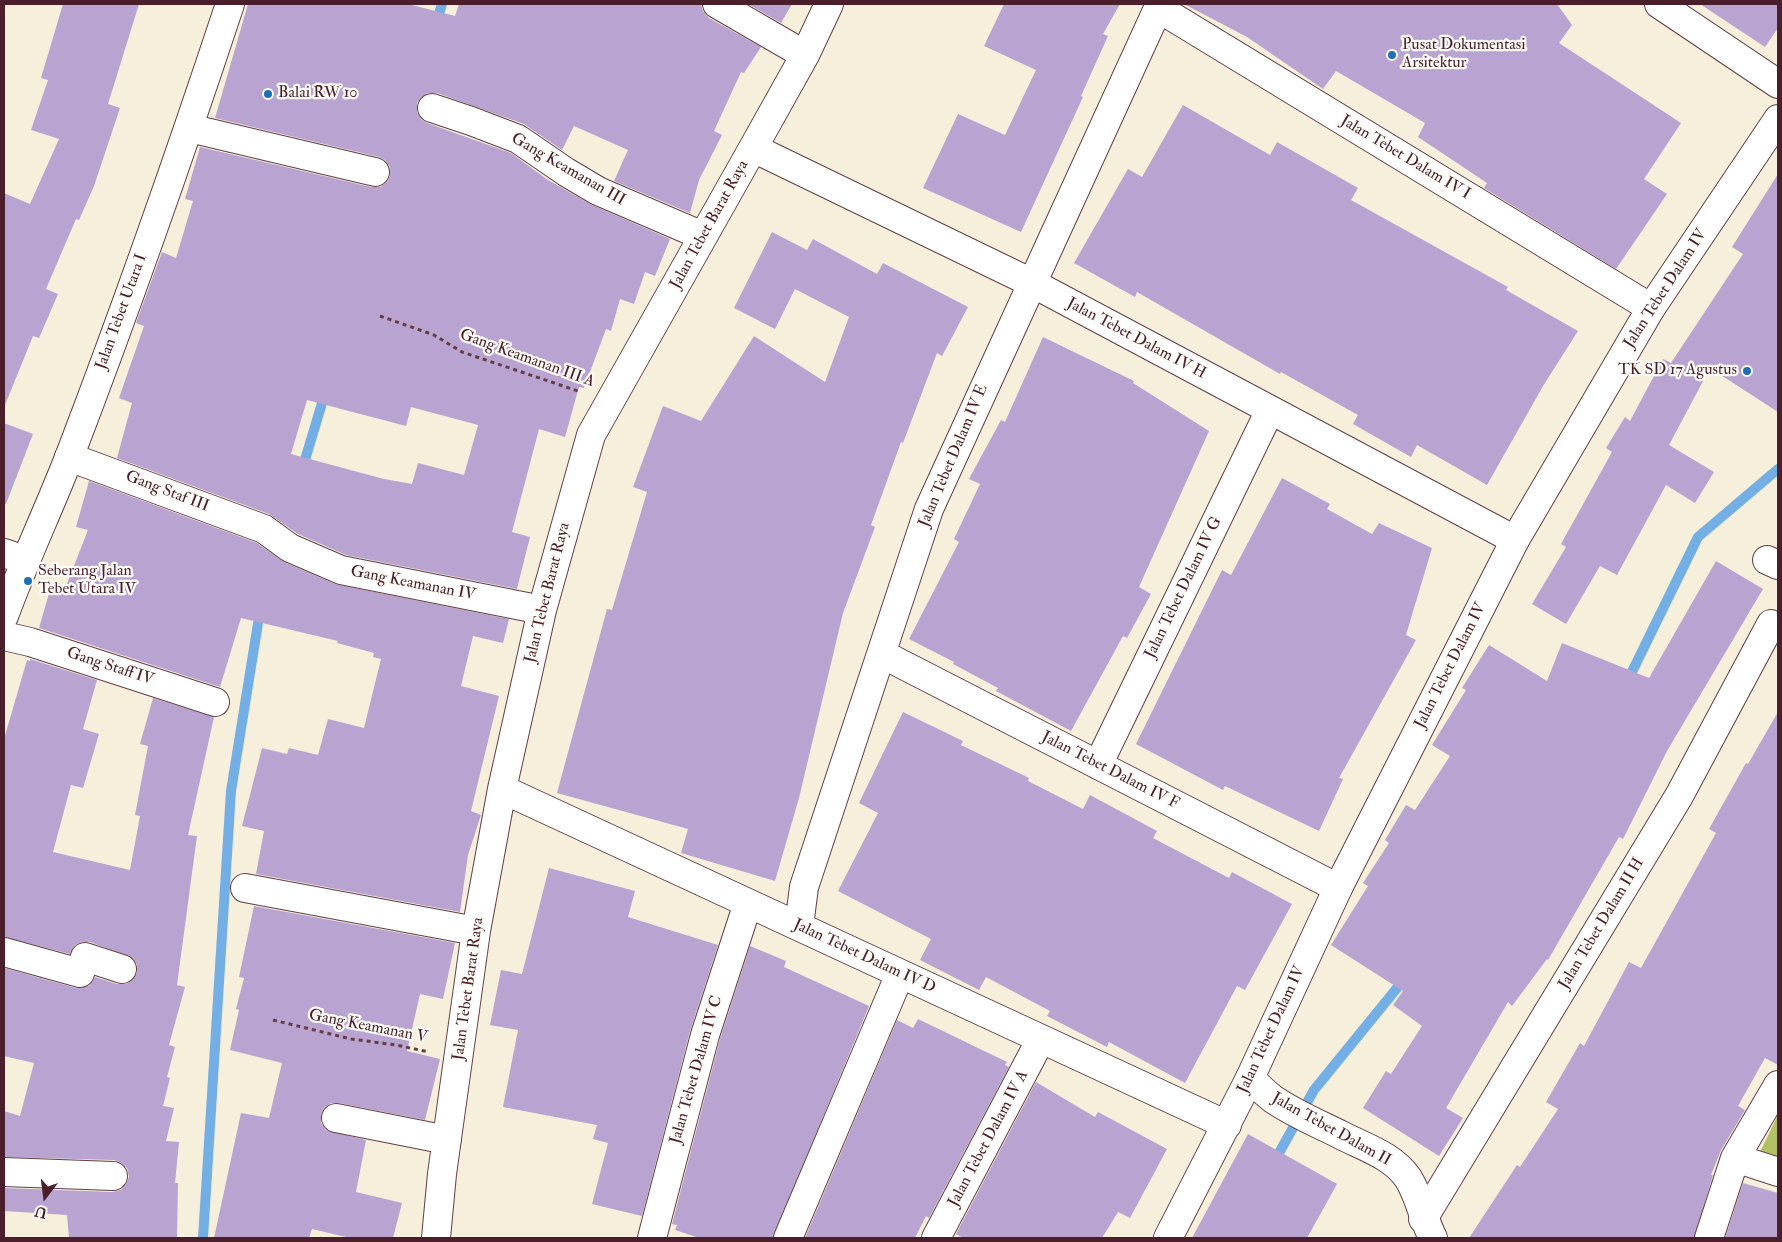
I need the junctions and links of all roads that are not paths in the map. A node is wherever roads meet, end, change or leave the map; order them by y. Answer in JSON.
{"nodes":[{"id":1,"x":230,"y":4,"type":"edge"},
{"id":2,"x":716,"y":4,"type":"edge"},
{"id":3,"x":829,"y":4,"type":"edge"},
{"id":4,"x":1659,"y":4,"type":"edge"},
{"id":5,"x":1160,"y":6,"type":"edge"},
{"id":6,"x":805,"y":55,"type":"junction"},
{"id":7,"x":1778,"y":84,"type":"edge"},
{"id":8,"x":432,"y":108,"type":"dead end"},
{"id":9,"x":1778,"y":119,"type":"edge"},
{"id":10,"x":190,"y":128,"type":"junction"},
{"id":11,"x":753,"y":148,"type":"junction"},
{"id":12,"x":375,"y":172,"type":"dead end"},
{"id":13,"x":704,"y":236,"type":"junction"},
{"id":14,"x":1032,"y":283,"type":"junction"},
{"id":15,"x":1651,"y":308,"type":"junction"},
{"id":16,"x":1270,"y":410,"type":"junction"},
{"id":17,"x":69,"y":457,"type":"junction"},
{"id":18,"x":264,"y":529,"type":"joint"},
{"id":19,"x":1514,"y":540,"type":"junction"},
{"id":20,"x":14,"y":556,"type":"edge"},
{"id":21,"x":542,"y":610,"type":"junction"},
{"id":22,"x":4,"y":616,"type":"edge"},
{"id":23,"x":1771,"y":624,"type":"dead end"},
{"id":24,"x":4,"y":636,"type":"edge"},
{"id":25,"x":882,"y":654,"type":"junction"},
{"id":26,"x":215,"y":702,"type":"dead end"},
{"id":27,"x":1098,"y":765,"type":"junction"},
{"id":28,"x":502,"y":789,"type":"junction"},
{"id":29,"x":245,"y":888,"type":"dead end"},
{"id":30,"x":1338,"y":888,"type":"junction"},
{"id":31,"x":748,"y":903,"type":"junction"},
{"id":32,"x":799,"y":926,"type":"junction"},
{"id":33,"x":476,"y":931,"type":"junction"},
{"id":34,"x":4,"y":952,"type":"edge"},
{"id":35,"x":122,"y":969,"type":"dead end"},
{"id":36,"x":900,"y":974,"type":"junction"},
{"id":37,"x":1041,"y":1039,"type":"junction"},
{"id":38,"x":1250,"y":1078,"type":"junction"},
{"id":39,"x":1777,"y":1091,"type":"edge"},
{"id":40,"x":336,"y":1118,"type":"dead end"},
{"id":41,"x":1227,"y":1125,"type":"junction"},
{"id":42,"x":447,"y":1140,"type":"junction"},
{"id":43,"x":1735,"y":1158,"type":"junction"},
{"id":44,"x":4,"y":1172,"type":"edge"},
{"id":45,"x":1778,"y":1172,"type":"edge"},
{"id":46,"x":113,"y":1176,"type":"dead end"},
{"id":47,"x":1428,"y":1228,"type":"edge"},
{"id":48,"x":660,"y":1236,"type":"edge"},
{"id":49,"x":436,"y":1238,"type":"edge"},
{"id":50,"x":788,"y":1238,"type":"edge"},
{"id":51,"x":936,"y":1238,"type":"edge"},
{"id":52,"x":1168,"y":1238,"type":"edge"},
{"id":53,"x":1709,"y":1238,"type":"edge"}],
"edges":[{"from":1,"to":10,"type":"street","name":"Jalan Tebet Utara I"},
{"from":2,"to":6,"type":"street"},
{"from":3,"to":6,"type":"street","name":"Jalan Tebet Barat Raya"},
{"from":4,"to":7,"type":"street"},
{"from":5,"to":14,"type":"street","name":"Jalan Tebet Dalam IV E"},
{"from":5,"to":15,"type":"street","name":"Jalan Tebet Dalam IV I"},
{"from":6,"to":11,"type":"street","name":"Jalan Tebet Barat Raya"},
{"from":8,"to":13,"type":"street","name":"Gang Keamanan III"},
{"from":9,"to":15,"type":"street","name":"Jalan Tebet Dalam IV"},
{"from":10,"to":12,"type":"street"},
{"from":10,"to":17,"type":"street","name":"Jalan Tebet Utara I"},
{"from":11,"to":13,"type":"street","name":"Jalan Tebet Barat Raya"},
{"from":11,"to":14,"type":"street","name":"Jalan Tebet Dalam IV H"},
{"from":13,"to":21,"type":"street","name":"Jalan Tebet Barat Raya"},
{"from":14,"to":16,"type":"street","name":"Jalan Tebet Dalam IV H"},
{"from":14,"to":25,"type":"street","name":"Jalan Tebet Dalam IV E"},
{"from":15,"to":19,"type":"street","name":"Jalan Tebet Dalam IV"},
{"from":16,"to":19,"type":"street","name":"Jalan Tebet Dalam IV H"},
{"from":16,"to":27,"type":"street","name":"Jalan Tebet Dalam IV G"},
{"from":17,"to":18,"type":"street","name":"Gang Staf III"},
{"from":17,"to":20,"type":"street","name":"Jalan Tebet Utara I"},
{"from":18,"to":21,"type":"street","name":"Gang Keamanan IV"},
{"from":19,"to":30,"type":"street","name":"Jalan Tebet Dalam IV"},
{"from":20,"to":22,"type":"street","name":"Jalan Tebet Utara I"},
{"from":21,"to":28,"type":"street","name":"Jalan Tebet Barat Raya"},
{"from":23,"to":47,"type":"street","name":"Jalan Tebet Dalam II H"},
{"from":24,"to":26,"type":"street","name":"Gang Staff IV"},
{"from":25,"to":27,"type":"street","name":"Jalan Tebet Dalam IV F"},
{"from":25,"to":32,"type":"street","name":"Jalan Tebet Dalam IV E"},
{"from":27,"to":30,"type":"street","name":"Jalan Tebet Dalam IV F"},
{"from":28,"to":31,"type":"street","name":"Jalan Tebet Dalam IV D"},
{"from":28,"to":33,"type":"street","name":"Jalan Tebet Barat Raya"},
{"from":29,"to":33,"type":"street"},
{"from":30,"to":38,"type":"street","name":"Jalan Tebet Dalam IV"},
{"from":31,"to":32,"type":"street","name":"Jalan Tebet Dalam IV D"},
{"from":31,"to":48,"type":"street","name":"Jalan Tebet Dalam IV C"},
{"from":32,"to":36,"type":"street","name":"Jalan Tebet Dalam IV D"},
{"from":33,"to":42,"type":"street","name":"Jalan Tebet Barat Raya"},
{"from":34,"to":35,"type":"street"},
{"from":36,"to":37,"type":"street","name":"Jalan Tebet Dalam IV D"},
{"from":36,"to":50,"type":"street"},
{"from":37,"to":41,"type":"street","name":"Jalan Tebet Dalam IV D"},
{"from":37,"to":51,"type":"street","name":"Jalan Tebet Dalam IV A"},
{"from":38,"to":41,"type":"street","name":"Jalan Tebet Dalam IV"},
{"from":38,"to":47,"type":"street","name":"Jalan Tebet Dalam II"},
{"from":39,"to":43,"type":"street"},
{"from":40,"to":42,"type":"street"},
{"from":41,"to":52,"type":"street","name":"Jalan Tebet Dalam IV"},
{"from":42,"to":49,"type":"street","name":"Jalan Tebet Barat Raya"},
{"from":43,"to":45,"type":"street"},
{"from":43,"to":53,"type":"street"},
{"from":44,"to":46,"type":"street"}]}
